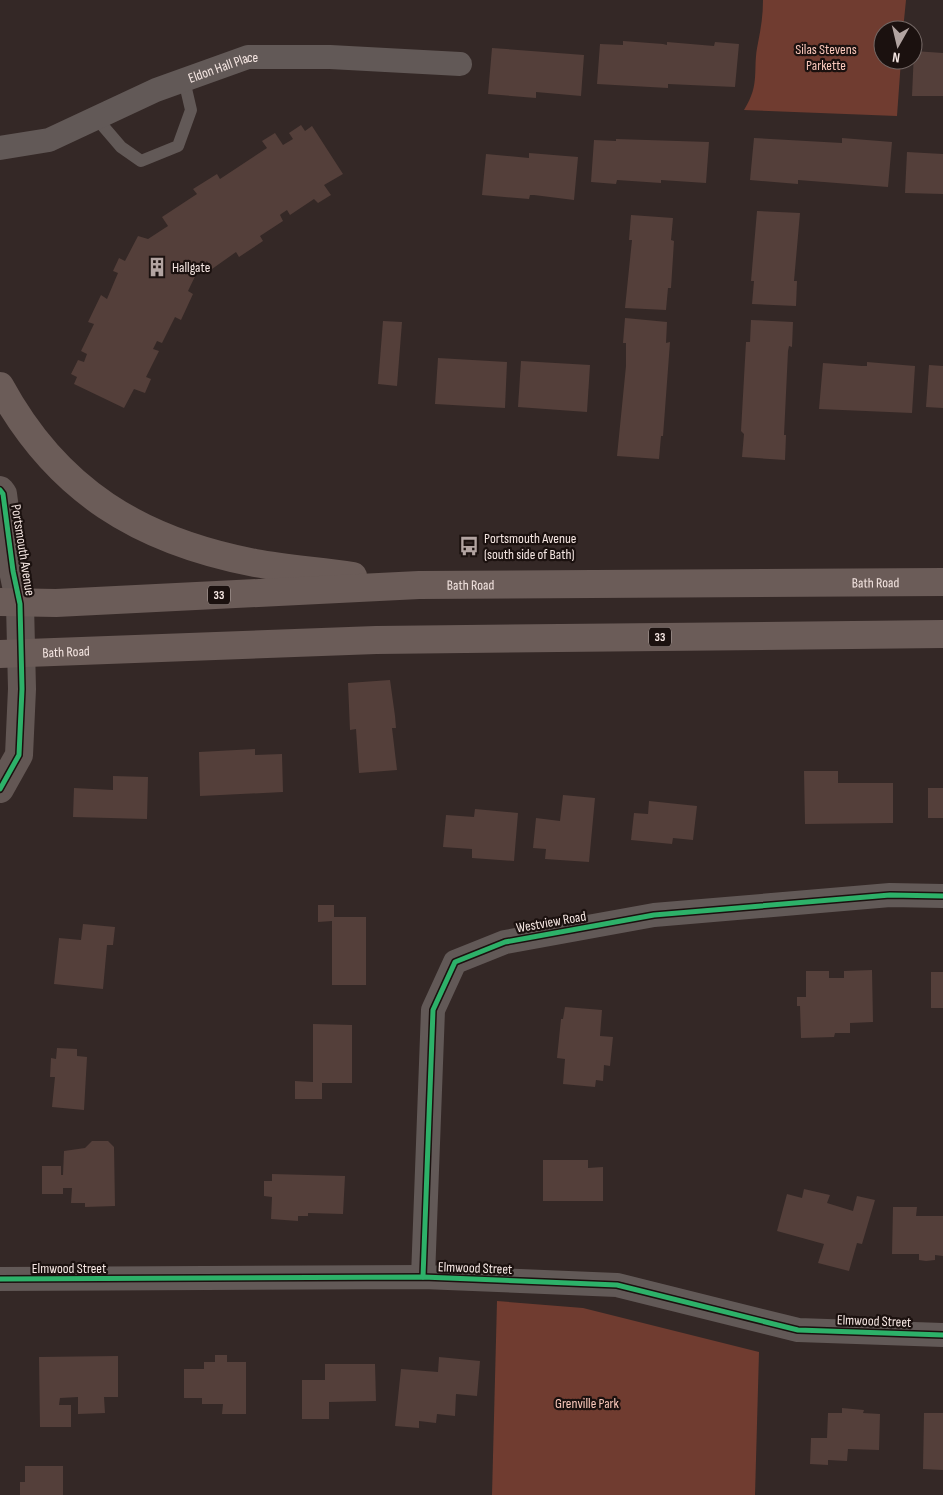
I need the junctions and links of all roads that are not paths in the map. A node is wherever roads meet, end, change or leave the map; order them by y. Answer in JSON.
{"nodes":[{"id":1,"x":460,"y":64,"type":"dead end"},
{"id":2,"x":184,"y":80,"type":"junction"},
{"id":3,"x":97,"y":119,"type":"junction"},
{"id":4,"x":0,"y":148,"type":"edge"},
{"id":5,"x":0,"y":386,"type":"edge"},
{"id":6,"x":0,"y":490,"type":"edge"},
{"id":7,"x":943,"y":582,"type":"edge"},
{"id":8,"x":419,"y":585,"type":"junction"},
{"id":9,"x":10,"y":603,"type":"edge"},
{"id":10,"x":943,"y":634,"type":"edge"},
{"id":11,"x":11,"y":653,"type":"edge"},
{"id":12,"x":0,"y":789,"type":"edge"},
{"id":13,"x":943,"y":896,"type":"edge"},
{"id":14,"x":423,"y":1277,"type":"junction"},
{"id":15,"x":0,"y":1279,"type":"edge"},
{"id":16,"x":943,"y":1335,"type":"edge"}],
"edges":[{"from":1,"to":2,"type":"street","name":"Eldon Hall Place"},
{"from":2,"to":3,"type":"street","name":"Eldon Hall Place"},
{"from":2,"to":3,"type":"lane"},
{"from":3,"to":4,"type":"street","name":"Eldon Hall Place"},
{"from":5,"to":8,"type":"main road"},
{"from":6,"to":9,"type":"main road","name":"Portsmouth Avenue"},
{"from":7,"to":8,"type":"main road","name":"Bath Road","number":"33"},
{"from":8,"to":9,"type":"main road","name":"Bath Road","number":"33"},
{"from":9,"to":11,"type":"main road","name":"Portsmouth Avenue"},
{"from":10,"to":11,"type":"main road","name":"Bath Road","number":"33"},
{"from":11,"to":12,"type":"main road","name":"Portsmouth Avenue"},
{"from":13,"to":14,"type":"street","name":"Westview Road"},
{"from":14,"to":15,"type":"street","name":"Elmwood Street"},
{"from":14,"to":16,"type":"street","name":"Elmwood Street"}]}
